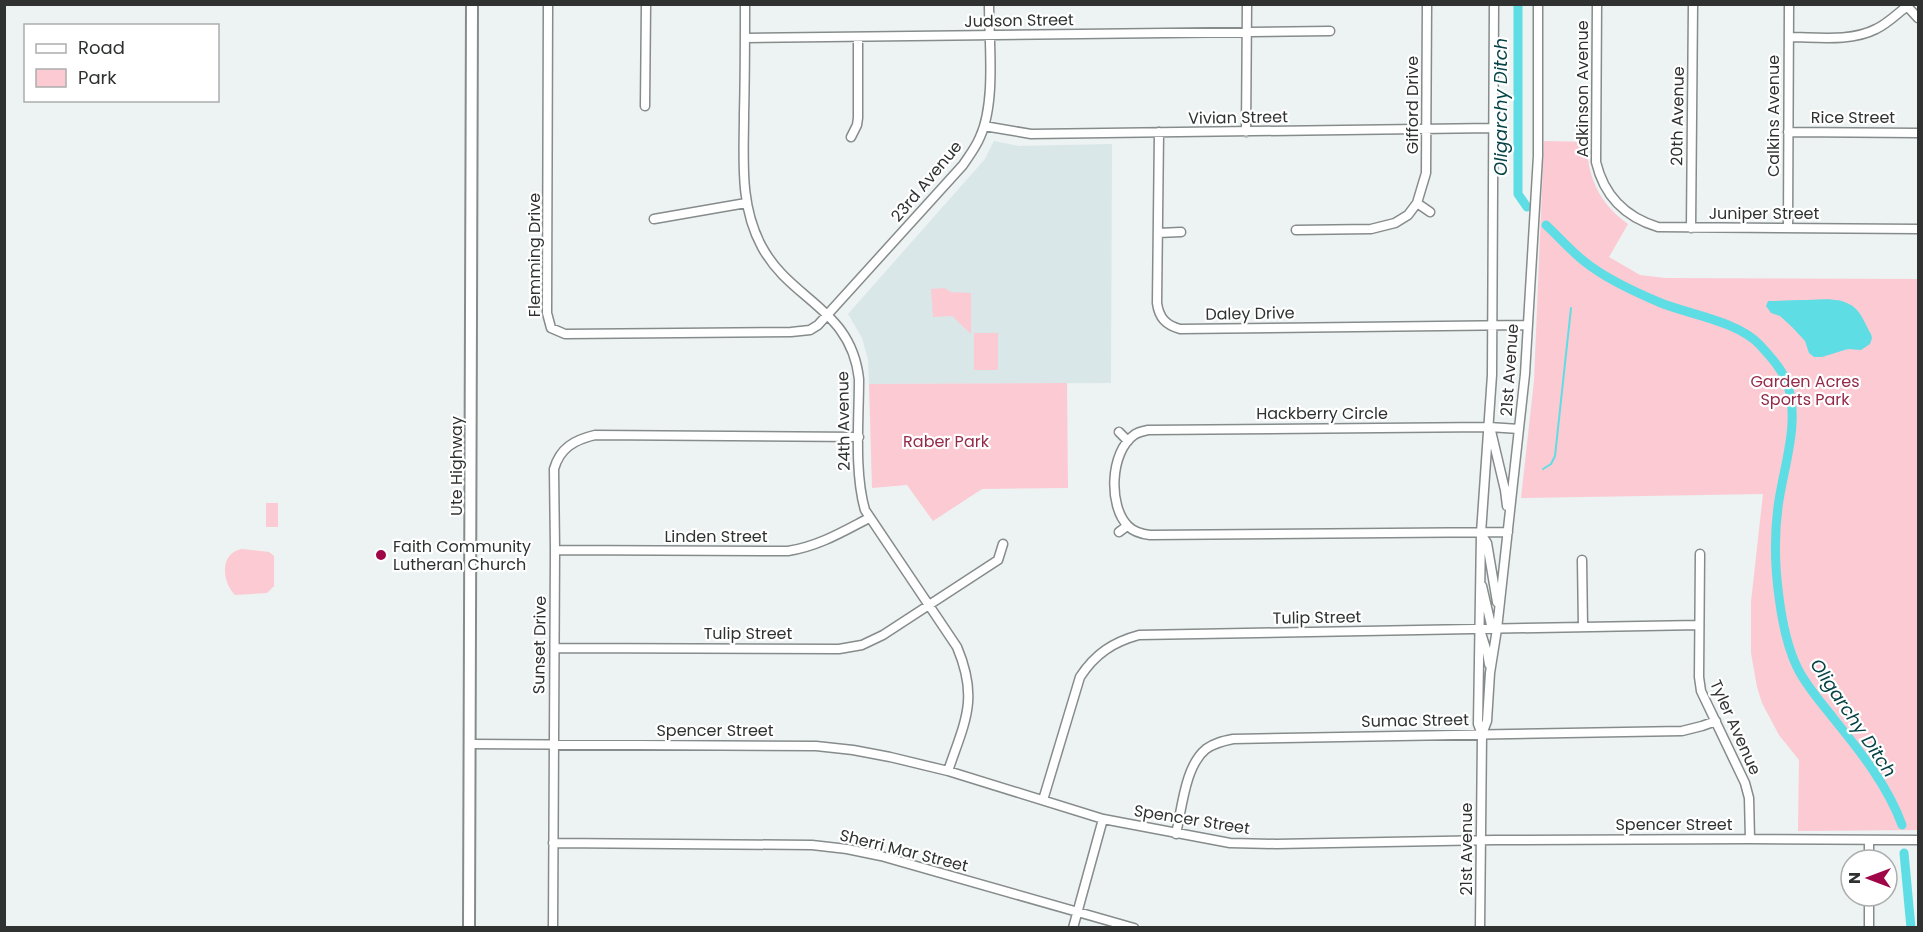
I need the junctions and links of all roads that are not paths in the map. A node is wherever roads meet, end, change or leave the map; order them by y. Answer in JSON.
{"nodes":[{"id":1,"x":472,"y":4,"type":"edge"},
{"id":2,"x":548,"y":4,"type":"edge"},
{"id":3,"x":646,"y":4,"type":"edge"},
{"id":4,"x":745,"y":4,"type":"edge"},
{"id":5,"x":989,"y":4,"type":"edge"},
{"id":6,"x":1247,"y":4,"type":"edge"},
{"id":7,"x":1427,"y":4,"type":"edge"},
{"id":8,"x":1494,"y":4,"type":"edge"},
{"id":9,"x":1538,"y":4,"type":"edge"},
{"id":10,"x":1597,"y":4,"type":"edge"},
{"id":11,"x":1693,"y":4,"type":"edge"},
{"id":12,"x":1789,"y":4,"type":"edge"},
{"id":13,"x":1906,"y":6,"type":"edge"},
{"id":14,"x":1918,"y":18,"type":"edge"},
{"id":15,"x":1330,"y":31,"type":"dead end"},
{"id":16,"x":1247,"y":32,"type":"junction"},
{"id":17,"x":989,"y":35,"type":"junction"},
{"id":18,"x":858,"y":37,"type":"junction"},
{"id":19,"x":1789,"y":37,"type":"junction"},
{"id":20,"x":745,"y":38,"type":"junction"},
{"id":21,"x":645,"y":106,"type":"dead end"},
{"id":22,"x":984,"y":126,"type":"junction"},
{"id":23,"x":1493,"y":128,"type":"junction"},
{"id":24,"x":1427,"y":129,"type":"junction"},
{"id":25,"x":1159,"y":132,"type":"junction"},
{"id":26,"x":1246,"y":132,"type":"junction"},
{"id":27,"x":1788,"y":132,"type":"junction"},
{"id":28,"x":1918,"y":133,"type":"edge"},
{"id":29,"x":850,"y":137,"type":"dead end"},
{"id":30,"x":746,"y":203,"type":"junction"},
{"id":31,"x":1417,"y":203,"type":"junction"},
{"id":32,"x":1616,"y":204,"type":"joint"},
{"id":33,"x":1430,"y":212,"type":"dead end"},
{"id":34,"x":654,"y":219,"type":"dead end"},
{"id":35,"x":1788,"y":227,"type":"junction"},
{"id":36,"x":1691,"y":228,"type":"junction"},
{"id":37,"x":1918,"y":229,"type":"edge"},
{"id":38,"x":1296,"y":230,"type":"dead end"},
{"id":39,"x":1158,"y":232,"type":"junction"},
{"id":40,"x":1180,"y":232,"type":"dead end"},
{"id":41,"x":829,"y":316,"type":"junction"},
{"id":42,"x":1166,"y":323,"type":"junction"},
{"id":43,"x":1528,"y":325,"type":"junction"},
{"id":44,"x":1493,"y":326,"type":"junction"},
{"id":45,"x":1157,"y":330,"type":"dead end"},
{"id":46,"x":1489,"y":427,"type":"junction"},
{"id":47,"x":1520,"y":429,"type":"junction"},
{"id":48,"x":1119,"y":432,"type":"dead end"},
{"id":49,"x":859,"y":437,"type":"junction"},
{"id":50,"x":1128,"y":441,"type":"junction"},
{"id":51,"x":869,"y":518,"type":"junction"},
{"id":52,"x":1509,"y":521,"type":"junction"},
{"id":53,"x":1128,"y":526,"type":"junction"},
{"id":54,"x":1119,"y":532,"type":"dead end"},
{"id":55,"x":1508,"y":532,"type":"junction"},
{"id":56,"x":1481,"y":533,"type":"junction"},
{"id":57,"x":1003,"y":544,"type":"dead end"},
{"id":58,"x":555,"y":550,"type":"junction"},
{"id":59,"x":1700,"y":554,"type":"dead end"},
{"id":60,"x":1582,"y":560,"type":"dead end"},
{"id":61,"x":1480,"y":580,"type":"junction"},
{"id":62,"x":929,"y":605,"type":"junction"},
{"id":63,"x":1499,"y":612,"type":"junction"},
{"id":64,"x":1699,"y":625,"type":"junction"},
{"id":65,"x":1583,"y":627,"type":"junction"},
{"id":66,"x":1494,"y":629,"type":"junction"},
{"id":67,"x":1479,"y":630,"type":"junction"},
{"id":68,"x":555,"y":648,"type":"junction"},
{"id":69,"x":1490,"y":673,"type":"junction"},
{"id":70,"x":1716,"y":721,"type":"junction"},
{"id":71,"x":1482,"y":734,"type":"junction"},
{"id":72,"x":470,"y":744,"type":"junction"},
{"id":73,"x":553,"y":744,"type":"junction"},
{"id":74,"x":948,"y":771,"type":"junction"},
{"id":75,"x":1043,"y":800,"type":"junction"},
{"id":76,"x":1103,"y":819,"type":"junction"},
{"id":77,"x":1176,"y":834,"type":"junction"},
{"id":78,"x":1750,"y":839,"type":"junction"},
{"id":79,"x":1481,"y":840,"type":"junction"},
{"id":80,"x":1869,"y":840,"type":"junction"},
{"id":81,"x":1918,"y":840,"type":"edge"},
{"id":82,"x":554,"y":843,"type":"junction"},
{"id":83,"x":1869,"y":848,"type":"edge"},
{"id":84,"x":1869,"y":908,"type":"edge"},
{"id":85,"x":1078,"y":912,"type":"junction"},
{"id":86,"x":469,"y":927,"type":"edge"},
{"id":87,"x":553,"y":927,"type":"edge"},
{"id":88,"x":1073,"y":927,"type":"edge"},
{"id":89,"x":1134,"y":927,"type":"edge"},
{"id":90,"x":1480,"y":927,"type":"edge"},
{"id":91,"x":1869,"y":927,"type":"edge"}],
"edges":[{"from":1,"to":72,"type":"main road","name":"Ute Highway"},
{"from":2,"to":41,"type":"street","name":"Flemming Drive"},
{"from":3,"to":21,"type":"street"},
{"from":4,"to":20,"type":"street","name":"24th Avenue"},
{"from":5,"to":17,"type":"street","name":"23rd Avenue"},
{"from":6,"to":16,"type":"street"},
{"from":7,"to":24,"type":"street","name":"Gifford Drive"},
{"from":8,"to":23,"type":"street","name":"21st Avenue"},
{"from":9,"to":43,"type":"street","name":"21st Avenue"},
{"from":10,"to":32,"type":"street","name":"Adkinson Avenue"},
{"from":11,"to":36,"type":"street","name":"20th Avenue"},
{"from":12,"to":19,"type":"street","name":"Calkins Avenue"},
{"from":13,"to":14,"type":"street"},
{"from":13,"to":19,"type":"street"},
{"from":15,"to":16,"type":"street","name":"Judson Street"},
{"from":16,"to":17,"type":"street","name":"Judson Street"},
{"from":16,"to":26,"type":"street"},
{"from":17,"to":18,"type":"street","name":"Judson Street"},
{"from":17,"to":22,"type":"street","name":"23rd Avenue"},
{"from":18,"to":20,"type":"street","name":"Judson Street"},
{"from":18,"to":29,"type":"street"},
{"from":19,"to":27,"type":"street","name":"Calkins Avenue"},
{"from":20,"to":30,"type":"street","name":"24th Avenue"},
{"from":22,"to":25,"type":"street","name":"Vivian Street"},
{"from":22,"to":41,"type":"street","name":"23rd Avenue"},
{"from":23,"to":24,"type":"street","name":"Vivian Street"},
{"from":23,"to":44,"type":"street","name":"21st Avenue"},
{"from":24,"to":26,"type":"street","name":"Vivian Street"},
{"from":24,"to":31,"type":"street","name":"Gifford Drive"},
{"from":25,"to":26,"type":"street","name":"Vivian Street"},
{"from":25,"to":39,"type":"street"},
{"from":27,"to":28,"type":"street","name":"Rice Street"},
{"from":27,"to":35,"type":"street","name":"Calkins Avenue"},
{"from":30,"to":34,"type":"street"},
{"from":30,"to":41,"type":"street","name":"24th Avenue"},
{"from":31,"to":33,"type":"street"},
{"from":31,"to":38,"type":"street"},
{"from":32,"to":36,"type":"street","name":"Juniper Street"},
{"from":35,"to":36,"type":"street","name":"Juniper Street"},
{"from":35,"to":37,"type":"street","name":"Juniper Street"},
{"from":39,"to":40,"type":"street"},
{"from":39,"to":42,"type":"street"},
{"from":41,"to":49,"type":"street","name":"24th Avenue"},
{"from":42,"to":44,"type":"street","name":"Daley Drive"},
{"from":42,"to":45,"type":"street"},
{"from":43,"to":44,"type":"street","name":"Daley Drive"},
{"from":43,"to":47,"type":"street","name":"21st Avenue"},
{"from":44,"to":46,"type":"street","name":"21st Avenue"},
{"from":46,"to":47,"type":"street","name":"Hackberry Circle"},
{"from":46,"to":50,"type":"street","name":"Hackberry Circle"},
{"from":46,"to":52,"type":"street"},
{"from":46,"to":56,"type":"street","name":"21st Avenue"},
{"from":47,"to":52,"type":"street","name":"21st Avenue"},
{"from":48,"to":50,"type":"street"},
{"from":49,"to":51,"type":"street","name":"24th Avenue"},
{"from":49,"to":58,"type":"street","name":"Sunset Drive"},
{"from":50,"to":53,"type":"street"},
{"from":51,"to":58,"type":"street","name":"Linden Street"},
{"from":51,"to":62,"type":"street","name":"24th Avenue"},
{"from":52,"to":55,"type":"street","name":"21st Avenue"},
{"from":53,"to":54,"type":"street"},
{"from":53,"to":56,"type":"street"},
{"from":55,"to":56,"type":"street"},
{"from":55,"to":63,"type":"street","name":"21st Avenue"},
{"from":56,"to":61,"type":"street","name":"21st Avenue"},
{"from":56,"to":63,"type":"street"},
{"from":57,"to":62,"type":"street","name":"Tulip Street"},
{"from":58,"to":68,"type":"street","name":"Sunset Drive"},
{"from":59,"to":64,"type":"street","name":"Tyler Avenue"},
{"from":60,"to":65,"type":"street"},
{"from":61,"to":66,"type":"street"},
{"from":61,"to":67,"type":"street","name":"21st Avenue"},
{"from":62,"to":68,"type":"street","name":"Tulip Street"},
{"from":62,"to":74,"type":"street","name":"24th Avenue"},
{"from":63,"to":66,"type":"street","name":"21st Avenue"},
{"from":64,"to":65,"type":"street","name":"Tulip Street"},
{"from":64,"to":70,"type":"street","name":"Tyler Avenue"},
{"from":65,"to":66,"type":"street","name":"Tulip Street"},
{"from":66,"to":67,"type":"street","name":"Tulip Street"},
{"from":66,"to":69,"type":"street","name":"21st Avenue"},
{"from":67,"to":69,"type":"street"},
{"from":67,"to":71,"type":"street","name":"21st Avenue"},
{"from":67,"to":75,"type":"street","name":"Tulip Street"},
{"from":68,"to":73,"type":"street","name":"Sunset Drive"},
{"from":69,"to":71,"type":"street","name":"21st Avenue"},
{"from":70,"to":71,"type":"street","name":"Sumac Street"},
{"from":70,"to":78,"type":"street","name":"Tyler Avenue"},
{"from":71,"to":77,"type":"street","name":"Sumac Street"},
{"from":71,"to":79,"type":"street","name":"21st Avenue"},
{"from":72,"to":73,"type":"street","name":"Spencer Street"},
{"from":72,"to":86,"type":"main road","name":"Ute Highway"},
{"from":73,"to":74,"type":"street","name":"Spencer Street"},
{"from":73,"to":82,"type":"street","name":"Sunset Drive"},
{"from":74,"to":75,"type":"street","name":"Spencer Street"},
{"from":75,"to":76,"type":"street","name":"Spencer Street"},
{"from":76,"to":77,"type":"street","name":"Spencer Street"},
{"from":76,"to":85,"type":"street"},
{"from":77,"to":79,"type":"street","name":"Spencer Street"},
{"from":78,"to":79,"type":"street","name":"Spencer Street"},
{"from":78,"to":80,"type":"street","name":"Spencer Street"},
{"from":79,"to":90,"type":"street","name":"21st Avenue"},
{"from":80,"to":81,"type":"street","name":"Spencer Street"},
{"from":80,"to":83,"type":"street"},
{"from":82,"to":85,"type":"street","name":"Sherri Mar Street"},
{"from":82,"to":87,"type":"street","name":"Sunset Drive"},
{"from":84,"to":91,"type":"street"},
{"from":85,"to":88,"type":"street"},
{"from":85,"to":89,"type":"street","name":"Sherri Mar Street"}]}
